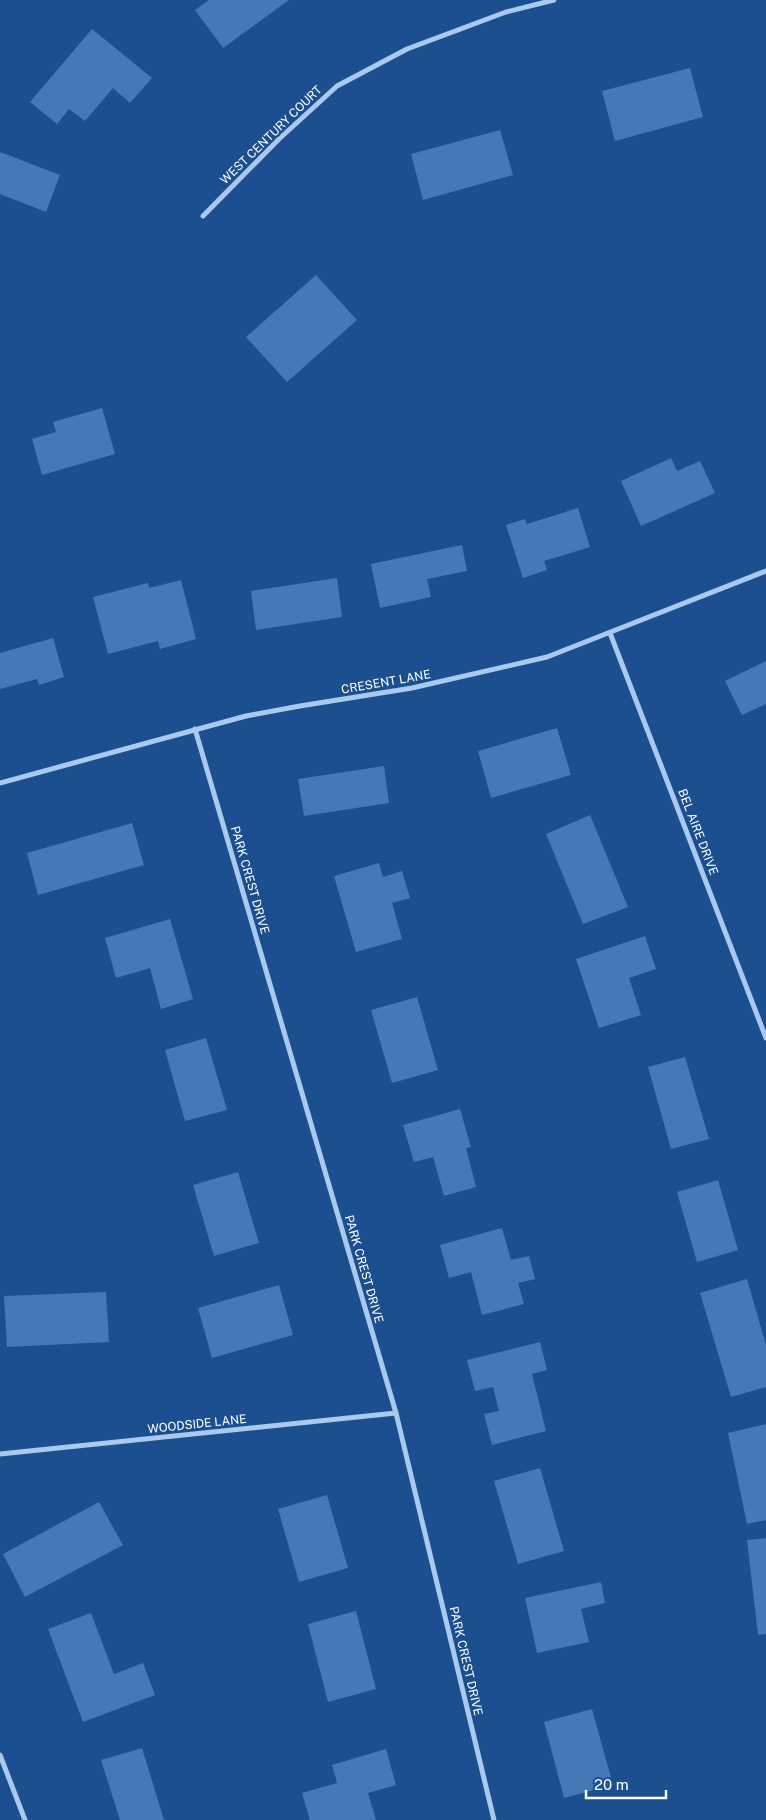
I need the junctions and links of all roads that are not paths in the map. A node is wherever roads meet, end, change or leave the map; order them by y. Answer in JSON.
{"nodes":[{"id":1,"x":554,"y":0,"type":"edge"},
{"id":2,"x":203,"y":216,"type":"dead end"},
{"id":3,"x":766,"y":571,"type":"edge"},
{"id":4,"x":610,"y":633,"type":"junction"},
{"id":5,"x":195,"y":729,"type":"junction"},
{"id":6,"x":0,"y":783,"type":"edge"},
{"id":7,"x":766,"y":1038,"type":"edge"},
{"id":8,"x":396,"y":1414,"type":"junction"},
{"id":9,"x":0,"y":1454,"type":"edge"},
{"id":10,"x":0,"y":1754,"type":"edge"},
{"id":11,"x":25,"y":1820,"type":"edge"},
{"id":12,"x":494,"y":1820,"type":"edge"}],
"edges":[{"from":1,"to":2,"type":"street","name":"WEST CENTURY COURT"},
{"from":3,"to":4,"type":"street","name":"CRESENT LANE"},
{"from":4,"to":5,"type":"street","name":"CRESENT LANE"},
{"from":4,"to":7,"type":"street","name":"BEL AIRE DRIVE"},
{"from":5,"to":6,"type":"street","name":"CRESENT LANE"},
{"from":5,"to":8,"type":"street","name":"PARK CREST DRIVE"},
{"from":8,"to":9,"type":"street","name":"WOODSIDE LANE"},
{"from":8,"to":12,"type":"street","name":"PARK CREST DRIVE"},
{"from":10,"to":11,"type":"street"}]}
